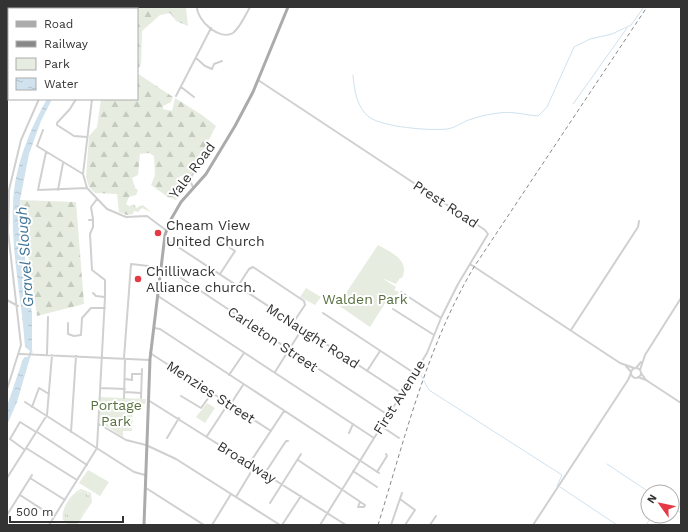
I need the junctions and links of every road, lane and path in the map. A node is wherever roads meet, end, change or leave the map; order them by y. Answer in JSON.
{"nodes":[{"id":1,"x":197,"y":7,"type":"edge"},
{"id":2,"x":250,"y":7,"type":"edge"},
{"id":3,"x":288,"y":7,"type":"edge"},
{"id":4,"x":211,"y":28,"type":"junction"},
{"id":5,"x":196,"y":58,"type":"junction"},
{"id":6,"x":222,"y":61,"type":"dead end"},
{"id":7,"x":258,"y":80,"type":"junction"},
{"id":8,"x":181,"y":87,"type":"junction"},
{"id":9,"x":176,"y":96,"type":"dead end"},
{"id":10,"x":194,"y":97,"type":"dead end"},
{"id":11,"x":39,"y":100,"type":"edge"},
{"id":12,"x":75,"y":100,"type":"edge"},
{"id":13,"x":92,"y":100,"type":"edge"},
{"id":14,"x":43,"y":130,"type":"dead end"},
{"id":15,"x":87,"y":137,"type":"junction"},
{"id":16,"x":46,"y":152,"type":"junction"},
{"id":17,"x":63,"y":162,"type":"junction"},
{"id":18,"x":199,"y":165,"type":"dead end"},
{"id":19,"x":83,"y":174,"type":"junction"},
{"id":20,"x":194,"y":187,"type":"junction"},
{"id":21,"x":87,"y":188,"type":"junction"},
{"id":22,"x":58,"y":190,"type":"junction"},
{"id":23,"x":97,"y":199,"type":"junction"},
{"id":24,"x":89,"y":220,"type":"dead end"},
{"id":25,"x":93,"y":220,"type":"junction"},
{"id":26,"x":640,"y":221,"type":"dead end"},
{"id":27,"x":8,"y":229,"type":"edge"},
{"id":28,"x":167,"y":231,"type":"junction"},
{"id":29,"x":216,"y":239,"type":"dead end"},
{"id":30,"x":165,"y":240,"type":"junction"},
{"id":31,"x":470,"y":264,"type":"junction"},
{"id":32,"x":161,"y":267,"type":"junction"},
{"id":33,"x":220,"y":274,"type":"junction"},
{"id":34,"x":238,"y":286,"type":"junction"},
{"id":35,"x":401,"y":292,"type":"dead end"},
{"id":36,"x":92,"y":293,"type":"dead end"},
{"id":37,"x":158,"y":296,"type":"junction"},
{"id":38,"x":105,"y":298,"type":"junction"},
{"id":39,"x":681,"y":298,"type":"edge"},
{"id":40,"x":7,"y":300,"type":"edge"},
{"id":41,"x":18,"y":306,"type":"junction"},
{"id":42,"x":105,"y":308,"type":"junction"},
{"id":43,"x":393,"y":309,"type":"dead end"},
{"id":44,"x":323,"y":313,"type":"dead end"},
{"id":45,"x":48,"y":317,"type":"dead end"},
{"id":46,"x":441,"y":318,"type":"junction"},
{"id":47,"x":68,"y":323,"type":"dead end"},
{"id":48,"x":293,"y":323,"type":"junction"},
{"id":49,"x":154,"y":328,"type":"junction"},
{"id":50,"x":302,"y":328,"type":"junction"},
{"id":51,"x":571,"y":330,"type":"junction"},
{"id":52,"x":434,"y":335,"type":"junction"},
{"id":53,"x":289,"y":349,"type":"junction"},
{"id":54,"x":380,"y":351,"type":"junction"},
{"id":55,"x":244,"y":352,"type":"junction"},
{"id":56,"x":150,"y":353,"type":"junction"},
{"id":57,"x":21,"y":354,"type":"junction"},
{"id":58,"x":47,"y":354,"type":"junction"},
{"id":59,"x":52,"y":355,"type":"junction"},
{"id":60,"x":76,"y":356,"type":"junction"},
{"id":61,"x":101,"y":357,"type":"junction"},
{"id":62,"x":125,"y":358,"type":"junction"},
{"id":63,"x":150,"y":360,"type":"junction"},
{"id":64,"x":641,"y":362,"type":"junction"},
{"id":65,"x":626,"y":366,"type":"junction"},
{"id":66,"x":635,"y":368,"type":"junction"},
{"id":67,"x":142,"y":370,"type":"dead end"},
{"id":68,"x":367,"y":371,"type":"junction"},
{"id":69,"x":274,"y":372,"type":"junction"},
{"id":70,"x":631,"y":372,"type":"junction"},
{"id":71,"x":640,"y":372,"type":"junction"},
{"id":72,"x":414,"y":373,"type":"junction"},
{"id":73,"x":142,"y":374,"type":"junction"},
{"id":74,"x":229,"y":375,"type":"junction"},
{"id":75,"x":636,"y":377,"type":"junction"},
{"id":76,"x":125,"y":379,"type":"junction"},
{"id":77,"x":628,"y":380,"type":"junction"},
{"id":78,"x":646,"y":380,"type":"junction"},
{"id":79,"x":244,"y":385,"type":"junction"},
{"id":80,"x":100,"y":388,"type":"junction"},
{"id":81,"x":7,"y":389,"type":"edge"},
{"id":82,"x":125,"y":390,"type":"junction"},
{"id":83,"x":141,"y":393,"type":"junction"},
{"id":84,"x":212,"y":393,"type":"junction"},
{"id":85,"x":401,"y":393,"type":"junction"},
{"id":86,"x":49,"y":394,"type":"junction"},
{"id":87,"x":181,"y":396,"type":"dead end"},
{"id":88,"x":124,"y":398,"type":"dead end"},
{"id":89,"x":141,"y":398,"type":"dead end"},
{"id":90,"x":25,"y":402,"type":"dead end"},
{"id":91,"x":148,"y":402,"type":"junction"},
{"id":92,"x":153,"y":402,"type":"joint"},
{"id":93,"x":681,"y":403,"type":"edge"},
{"id":94,"x":229,"y":404,"type":"junction"},
{"id":95,"x":32,"y":407,"type":"junction"},
{"id":96,"x":284,"y":412,"type":"junction"},
{"id":97,"x":388,"y":415,"type":"junction"},
{"id":98,"x":47,"y":416,"type":"junction"},
{"id":99,"x":179,"y":418,"type":"junction"},
{"id":100,"x":98,"y":424,"type":"junction"},
{"id":101,"x":353,"y":424,"type":"junction"},
{"id":102,"x":381,"y":426,"type":"junction"},
{"id":103,"x":271,"y":431,"type":"junction"},
{"id":104,"x":36,"y":432,"type":"junction"},
{"id":105,"x":71,"y":432,"type":"junction"},
{"id":106,"x":349,"y":433,"type":"dead end"},
{"id":107,"x":207,"y":436,"type":"junction"},
{"id":108,"x":167,"y":438,"type":"dead end"},
{"id":109,"x":374,"y":438,"type":"junction"},
{"id":110,"x":399,"y":438,"type":"dead end"},
{"id":111,"x":288,"y":441,"type":"dead end"},
{"id":112,"x":146,"y":445,"type":"junction"},
{"id":113,"x":97,"y":448,"type":"junction"},
{"id":114,"x":26,"y":449,"type":"junction"},
{"id":115,"x":301,"y":454,"type":"dead end"},
{"id":116,"x":386,"y":454,"type":"dead end"},
{"id":117,"x":298,"y":460,"type":"junction"},
{"id":118,"x":360,"y":461,"type":"junction"},
{"id":119,"x":250,"y":464,"type":"junction"},
{"id":120,"x":87,"y":465,"type":"junction"},
{"id":121,"x":254,"y":467,"type":"junction"},
{"id":122,"x":353,"y":471,"type":"junction"},
{"id":123,"x":265,"y":473,"type":"junction"},
{"id":124,"x":32,"y":475,"type":"dead end"},
{"id":125,"x":145,"y":475,"type":"junction"},
{"id":126,"x":7,"y":478,"type":"edge"},
{"id":127,"x":30,"y":478,"type":"junction"},
{"id":128,"x":77,"y":480,"type":"junction"},
{"id":129,"x":282,"y":484,"type":"junction"},
{"id":130,"x":145,"y":487,"type":"junction"},
{"id":131,"x":377,"y":487,"type":"dead end"},
{"id":132,"x":342,"y":489,"type":"junction"},
{"id":133,"x":402,"y":493,"type":"dead end"},
{"id":134,"x":231,"y":494,"type":"junction"},
{"id":135,"x":20,"y":495,"type":"junction"},
{"id":136,"x":301,"y":496,"type":"junction"},
{"id":137,"x":236,"y":497,"type":"junction"},
{"id":138,"x":400,"y":499,"type":"junction"},
{"id":139,"x":64,"y":500,"type":"junction"},
{"id":140,"x":360,"y":502,"type":"dead end"},
{"id":141,"x":270,"y":503,"type":"dead end"},
{"id":142,"x":327,"y":513,"type":"junction"},
{"id":143,"x":7,"y":515,"type":"edge"},
{"id":144,"x":436,"y":516,"type":"dead end"},
{"id":145,"x":54,"y":517,"type":"junction"},
{"id":146,"x":49,"y":525,"type":"edge"},
{"id":147,"x":144,"y":525,"type":"edge"},
{"id":148,"x":204,"y":525,"type":"edge"},
{"id":149,"x":212,"y":525,"type":"edge"},
{"id":150,"x":281,"y":525,"type":"edge"},
{"id":151,"x":320,"y":525,"type":"edge"},
{"id":152,"x":346,"y":525,"type":"edge"},
{"id":153,"x":391,"y":525,"type":"edge"},
{"id":154,"x":405,"y":525,"type":"edge"},
{"id":155,"x":430,"y":525,"type":"edge"},
{"id":156,"x":533,"y":525,"type":"edge"}],
"edges":[{"from":1,"to":4,"type":"street"},
{"from":2,"to":4,"type":"street"},
{"from":3,"to":7,"type":"main road","name":"Yale Road"},
{"from":4,"to":5,"type":"street"},
{"from":5,"to":6,"type":"street"},
{"from":5,"to":8,"type":"street"},
{"from":7,"to":20,"type":"main road","name":"Yale Road"},
{"from":7,"to":31,"type":"street","name":"Prest Road"},
{"from":8,"to":9,"type":"street"},
{"from":8,"to":10,"type":"street"},
{"from":11,"to":27,"type":"street"},
{"from":12,"to":15,"type":"street"},
{"from":13,"to":15,"type":"street"},
{"from":14,"to":16,"type":"street"},
{"from":15,"to":19,"type":"street"},
{"from":16,"to":17,"type":"street"},
{"from":16,"to":22,"type":"street"},
{"from":17,"to":19,"type":"street"},
{"from":17,"to":22,"type":"street"},
{"from":18,"to":20,"type":"street"},
{"from":19,"to":21,"type":"street"},
{"from":20,"to":28,"type":"main road","name":"Yale Road"},
{"from":21,"to":22,"type":"street"},
{"from":21,"to":23,"type":"street"},
{"from":23,"to":25,"type":"street"},
{"from":23,"to":28,"type":"street"},
{"from":24,"to":25,"type":"street"},
{"from":25,"to":38,"type":"street"},
{"from":26,"to":51,"type":"street"},
{"from":27,"to":41,"type":"street"},
{"from":28,"to":30,"type":"main road","name":"Yale Road"},
{"from":29,"to":33,"type":"street"},
{"from":30,"to":32,"type":"main road","name":"Yale Road"},
{"from":30,"to":33,"type":"street","name":"McNaught Road"},
{"from":31,"to":46,"type":"street","name":"First Avenue"},
{"from":31,"to":51,"type":"street"},
{"from":32,"to":37,"type":"main road","name":"Yale Road"},
{"from":32,"to":53,"type":"street","name":"Carleton Street"},
{"from":32,"to":62,"type":"street","name":"Carleton Street"},
{"from":33,"to":34,"type":"street","name":"McNaught Road"},
{"from":34,"to":48,"type":"street","name":"McNaught Road"},
{"from":34,"to":48,"type":"street"},
{"from":35,"to":46,"type":"street"},
{"from":36,"to":38,"type":"street"},
{"from":37,"to":49,"type":"main road","name":"Yale Road"},
{"from":37,"to":55,"type":"street"},
{"from":38,"to":42,"type":"street"},
{"from":39,"to":64,"type":"street"},
{"from":40,"to":41,"type":"street"},
{"from":41,"to":57,"type":"street"},
{"from":42,"to":47,"type":"street"},
{"from":42,"to":61,"type":"street"},
{"from":43,"to":52,"type":"street"},
{"from":44,"to":54,"type":"street"},
{"from":45,"to":58,"type":"street"},
{"from":46,"to":52,"type":"street","name":"First Avenue"},
{"from":48,"to":50,"type":"street","name":"McNaught Road"},
{"from":49,"to":56,"type":"main road","name":"Yale Road"},
{"from":49,"to":74,"type":"street"},
{"from":50,"to":53,"type":"street"},
{"from":50,"to":68,"type":"street","name":"McNaught Road"},
{"from":51,"to":65,"type":"street"},
{"from":52,"to":72,"type":"street","name":"First Avenue"},
{"from":53,"to":69,"type":"street"},
{"from":53,"to":97,"type":"street","name":"Carleton Street"},
{"from":54,"to":68,"type":"street"},
{"from":54,"to":72,"type":"street"},
{"from":55,"to":69,"type":"street"},
{"from":55,"to":74,"type":"street"},
{"from":56,"to":63,"type":"main road","name":"Yale Road"},
{"from":56,"to":84,"type":"street","name":"Menzies Street"},
{"from":57,"to":58,"type":"street","name":"Menzies Street"},
{"from":57,"to":81,"type":"street"},
{"from":58,"to":59,"type":"street","name":"Menzies Street"},
{"from":59,"to":60,"type":"street","name":"Menzies Street"},
{"from":59,"to":86,"type":"street"},
{"from":60,"to":61,"type":"street","name":"Menzies Street"},
{"from":60,"to":105,"type":"street"},
{"from":61,"to":62,"type":"street","name":"Menzies Street"},
{"from":61,"to":80,"type":"street"},
{"from":62,"to":63,"type":"street","name":"Menzies Street"},
{"from":62,"to":76,"type":"street"},
{"from":63,"to":91,"type":"main road","name":"Yale Road"},
{"from":64,"to":66,"type":"street"},
{"from":64,"to":71,"type":"street"},
{"from":65,"to":66,"type":"street"},
{"from":65,"to":70,"type":"street"},
{"from":66,"to":70,"type":"street"},
{"from":66,"to":71,"type":"street"},
{"from":67,"to":73,"type":"street"},
{"from":68,"to":85,"type":"street","name":"McNaught Road"},
{"from":69,"to":101,"type":"street"},
{"from":70,"to":75,"type":"street"},
{"from":70,"to":77,"type":"street"},
{"from":71,"to":75,"type":"street"},
{"from":71,"to":78,"type":"street"},
{"from":72,"to":85,"type":"street","name":"First Avenue"},
{"from":73,"to":76,"type":"street"},
{"from":73,"to":83,"type":"street"},
{"from":74,"to":79,"type":"street"},
{"from":75,"to":77,"type":"street"},
{"from":75,"to":78,"type":"street"},
{"from":76,"to":82,"type":"street"},
{"from":77,"to":156,"type":"street"},
{"from":78,"to":93,"type":"street"},
{"from":79,"to":94,"type":"street"},
{"from":79,"to":96,"type":"street"},
{"from":80,"to":82,"type":"street"},
{"from":80,"to":100,"type":"street"},
{"from":82,"to":83,"type":"street"},
{"from":82,"to":88,"type":"street"},
{"from":83,"to":89,"type":"street"},
{"from":84,"to":87,"type":"street"},
{"from":84,"to":94,"type":"street","name":"Menzies Street"},
{"from":85,"to":97,"type":"street","name":"First Avenue"},
{"from":86,"to":95,"type":"street"},
{"from":86,"to":98,"type":"street"},
{"from":90,"to":95,"type":"street"},
{"from":91,"to":92,"type":"main road"},
{"from":91,"to":112,"type":"main road","name":"Yale Road"},
{"from":92,"to":99,"type":"street","name":"Broadway"},
{"from":94,"to":103,"type":"street","name":"Menzies Street"},
{"from":94,"to":107,"type":"street"},
{"from":95,"to":98,"type":"street"},
{"from":96,"to":103,"type":"street"},
{"from":96,"to":118,"type":"street"},
{"from":97,"to":102,"type":"street","name":"First Avenue"},
{"from":98,"to":104,"type":"street"},
{"from":98,"to":105,"type":"street"},
{"from":99,"to":107,"type":"street","name":"Broadway"},
{"from":99,"to":108,"type":"street"},
{"from":100,"to":112,"type":"street"},
{"from":100,"to":113,"type":"street"},
{"from":101,"to":106,"type":"street"},
{"from":101,"to":109,"type":"street"},
{"from":102,"to":109,"type":"street","name":"First Avenue"},
{"from":102,"to":110,"type":"street"},
{"from":103,"to":119,"type":"street"},
{"from":104,"to":114,"type":"street"},
{"from":104,"to":114,"type":"street"},
{"from":104,"to":120,"type":"street"},
{"from":105,"to":113,"type":"street"},
{"from":107,"to":119,"type":"street","name":"Broadway"},
{"from":109,"to":118,"type":"street","name":"First Avenue"},
{"from":111,"to":123,"type":"street"},
{"from":112,"to":125,"type":"main road","name":"Yale Road"},
{"from":112,"to":134,"type":"street"},
{"from":113,"to":120,"type":"street"},
{"from":113,"to":125,"type":"street"},
{"from":114,"to":126,"type":"street"},
{"from":114,"to":128,"type":"street"},
{"from":115,"to":117,"type":"street"},
{"from":116,"to":118,"type":"street"},
{"from":117,"to":129,"type":"street"},
{"from":117,"to":132,"type":"street"},
{"from":118,"to":122,"type":"street","name":"First Avenue"},
{"from":119,"to":121,"type":"street","name":"Broadway"},
{"from":120,"to":128,"type":"street"},
{"from":121,"to":123,"type":"street","name":"Broadway"},
{"from":121,"to":137,"type":"street"},
{"from":122,"to":131,"type":"street"},
{"from":122,"to":132,"type":"street","name":"First Avenue"},
{"from":123,"to":129,"type":"street","name":"Broadway"},
{"from":124,"to":127,"type":"street"},
{"from":125,"to":130,"type":"main road","name":"Yale Road"},
{"from":127,"to":135,"type":"street"},
{"from":127,"to":139,"type":"street"},
{"from":128,"to":139,"type":"street"},
{"from":129,"to":136,"type":"street","name":"Broadway"},
{"from":129,"to":141,"type":"street"},
{"from":130,"to":147,"type":"main road","name":"Yale Road"},
{"from":130,"to":148,"type":"street"},
{"from":132,"to":140,"type":"street"},
{"from":132,"to":142,"type":"street","name":"First Avenue"},
{"from":133,"to":138,"type":"street"},
{"from":134,"to":137,"type":"street"},
{"from":134,"to":149,"type":"street"},
{"from":135,"to":143,"type":"street"},
{"from":135,"to":145,"type":"street"},
{"from":136,"to":142,"type":"street","name":"Broadway"},
{"from":136,"to":150,"type":"street"},
{"from":137,"to":150,"type":"street"},
{"from":138,"to":153,"type":"street"},
{"from":138,"to":154,"type":"street"},
{"from":139,"to":145,"type":"street"},
{"from":142,"to":151,"type":"street","name":"First Avenue"},
{"from":142,"to":152,"type":"street","name":"Broadway"},
{"from":144,"to":155,"type":"street"},
{"from":145,"to":146,"type":"street"}]}
